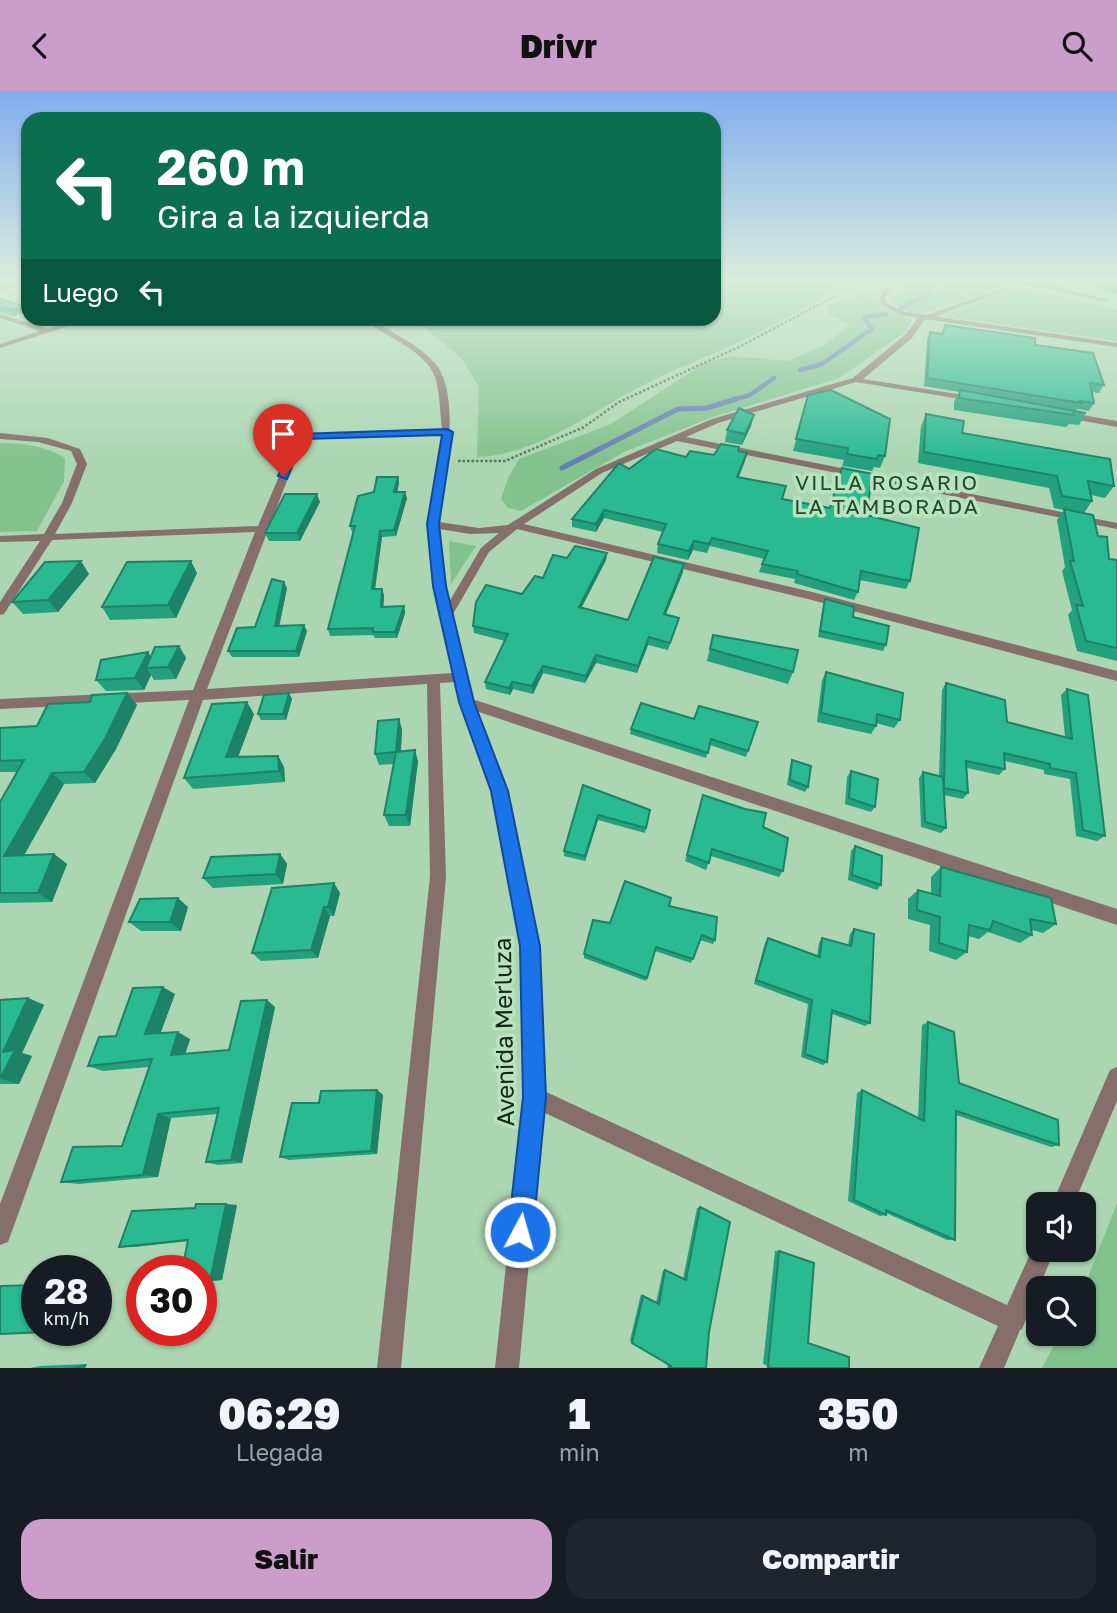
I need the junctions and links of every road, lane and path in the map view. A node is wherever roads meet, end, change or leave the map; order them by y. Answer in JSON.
{"nodes":[{"id":1,"x":399,"y":341,"type":"edge"},
{"id":2,"x":749,"y":341,"type":"edge"},
{"id":3,"x":903,"y":341,"type":"edge"},
{"id":4,"x":1085,"y":341,"type":"edge"},
{"id":5,"x":1117,"y":345,"type":"edge"},
{"id":6,"x":856,"y":380,"type":"junction"},
{"id":7,"x":980,"y":401,"type":"edge"},
{"id":8,"x":1048,"y":412,"type":"edge"},
{"id":9,"x":1117,"y":424,"type":"edge"},
{"id":10,"x":447,"y":432,"type":"junction"},
{"id":11,"x":0,"y":436,"type":"edge"},
{"id":12,"x":677,"y":438,"type":"junction"},
{"id":13,"x":443,"y":461,"type":"junction"},
{"id":14,"x":433,"y":524,"type":"junction"},
{"id":15,"x":515,"y":525,"type":"junction"},
{"id":16,"x":1117,"y":526,"type":"edge"},
{"id":17,"x":261,"y":529,"type":"junction"},
{"id":18,"x":47,"y":537,"type":"junction"},
{"id":19,"x":0,"y":539,"type":"edge"},
{"id":20,"x":0,"y":611,"type":"edge"},
{"id":21,"x":446,"y":616,"type":"junction"},
{"id":22,"x":1117,"y":676,"type":"edge"},
{"id":23,"x":461,"y":677,"type":"junction"},
{"id":24,"x":433,"y":679,"type":"junction"},
{"id":25,"x":197,"y":695,"type":"junction"},
{"id":26,"x":466,"y":702,"type":"junction"},
{"id":27,"x":0,"y":704,"type":"edge"},
{"id":28,"x":1117,"y":917,"type":"edge"},
{"id":29,"x":1117,"y":1077,"type":"edge"},
{"id":30,"x":534,"y":1097,"type":"junction"},
{"id":31,"x":1068,"y":1192,"type":"edge"},
{"id":32,"x":0,"y":1234,"type":"edge"},
{"id":33,"x":1039,"y":1262,"type":"edge"},
{"id":34,"x":1014,"y":1321,"type":"junction"},
{"id":35,"x":389,"y":1368,"type":"edge"},
{"id":36,"x":507,"y":1368,"type":"edge"},
{"id":37,"x":991,"y":1368,"type":"edge"}],
"edges":[{"from":1,"to":10,"type":"street","name":"Avenida Merluza"},
{"from":2,"to":13,"type":"path"},
{"from":3,"to":6,"type":"street"},
{"from":4,"to":5,"type":"street"},
{"from":6,"to":7,"type":"street"},
{"from":6,"to":12,"type":"street"},
{"from":8,"to":9,"type":"street"},
{"from":10,"to":13,"type":"street","name":"Avenida Merluza"},
{"from":10,"to":17,"type":"street"},
{"from":11,"to":18,"type":"street"},
{"from":12,"to":15,"type":"street"},
{"from":12,"to":16,"type":"street"},
{"from":13,"to":14,"type":"street","name":"Avenida Merluza"},
{"from":14,"to":15,"type":"street"},
{"from":14,"to":21,"type":"street","name":"Avenida Merluza"},
{"from":15,"to":21,"type":"street"},
{"from":15,"to":22,"type":"street"},
{"from":17,"to":18,"type":"street"},
{"from":17,"to":25,"type":"street"},
{"from":18,"to":19,"type":"street"},
{"from":18,"to":20,"type":"street"},
{"from":21,"to":23,"type":"street","name":"Avenida Merluza"},
{"from":23,"to":24,"type":"street"},
{"from":23,"to":26,"type":"street","name":"Avenida Merluza"},
{"from":24,"to":25,"type":"street"},
{"from":24,"to":35,"type":"street"},
{"from":25,"to":27,"type":"street"},
{"from":25,"to":32,"type":"street"},
{"from":26,"to":28,"type":"street"},
{"from":26,"to":30,"type":"street","name":"Avenida Merluza"},
{"from":29,"to":31,"type":"street"},
{"from":30,"to":34,"type":"street"},
{"from":30,"to":36,"type":"street","name":"Avenida Merluza"},
{"from":33,"to":34,"type":"street"},
{"from":34,"to":37,"type":"street"}]}
